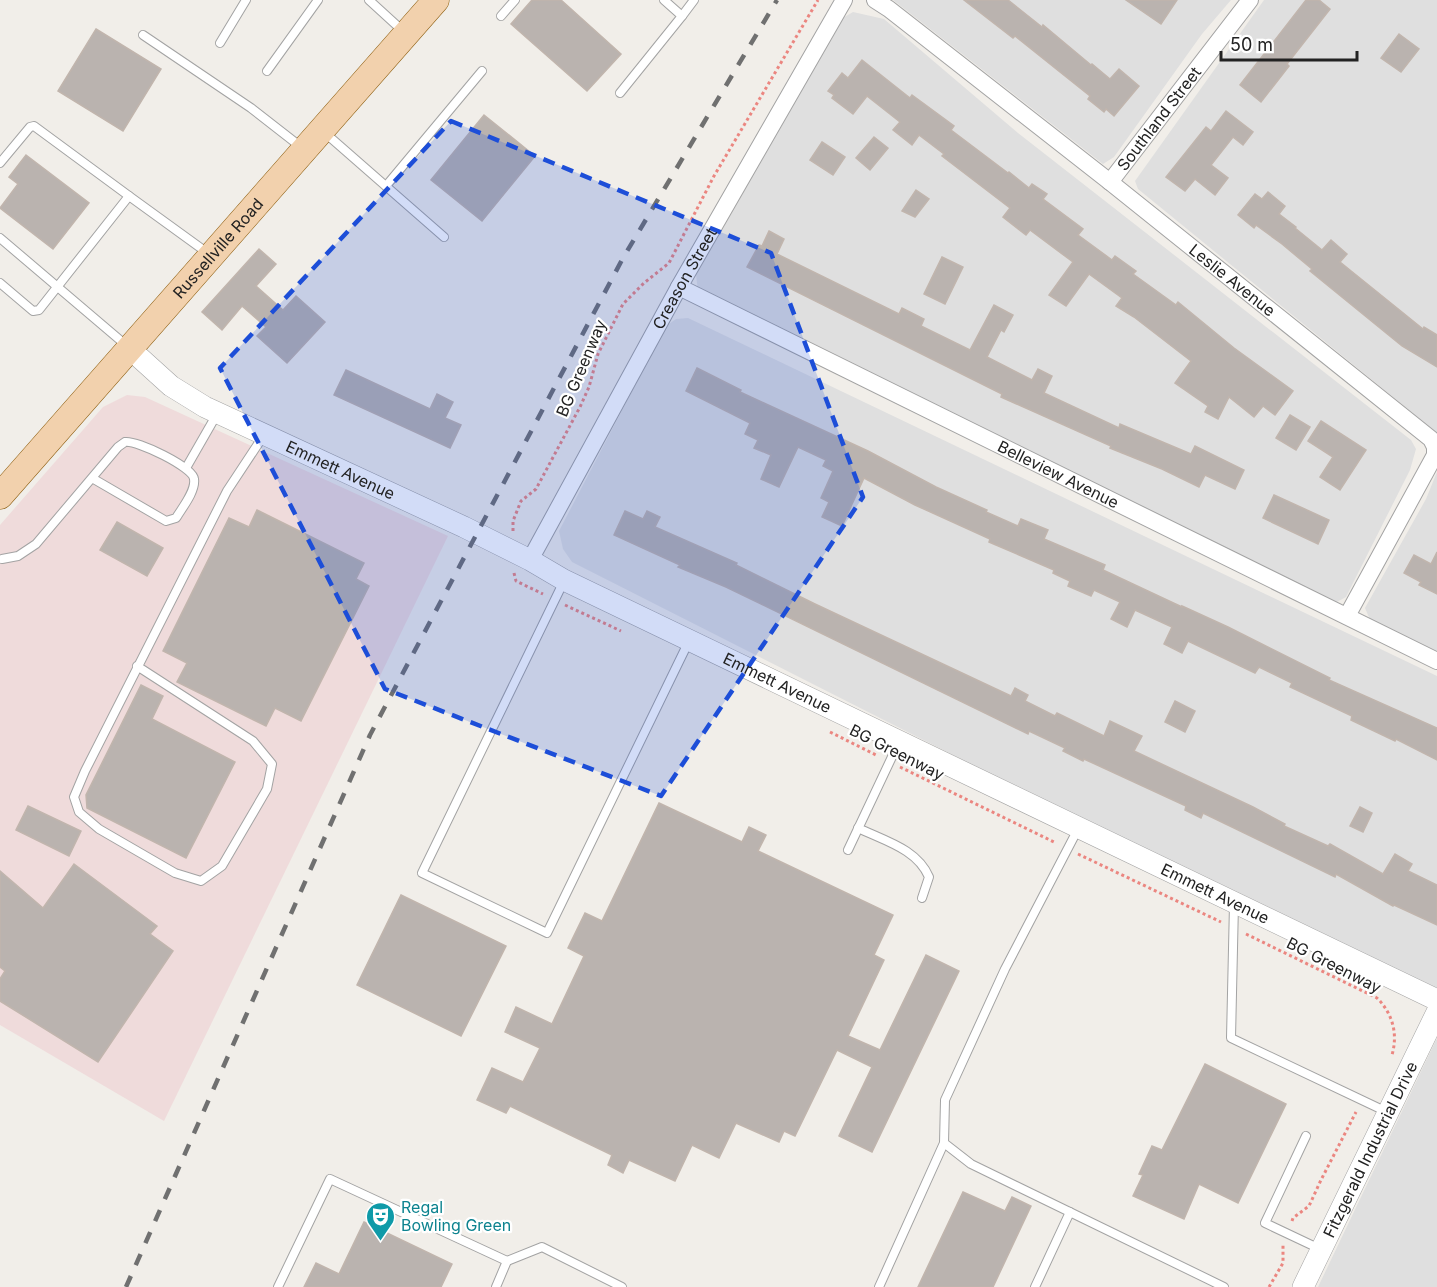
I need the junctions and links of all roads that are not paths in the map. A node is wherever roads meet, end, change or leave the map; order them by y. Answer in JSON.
{"nodes":[{"id":1,"x":246,"y":0,"type":"edge"},
{"id":2,"x":318,"y":0,"type":"edge"},
{"id":3,"x":369,"y":0,"type":"edge"},
{"id":4,"x":436,"y":0,"type":"edge"},
{"id":5,"x":515,"y":0,"type":"edge"},
{"id":6,"x":664,"y":0,"type":"edge"},
{"id":7,"x":694,"y":0,"type":"edge"},
{"id":8,"x":844,"y":0,"type":"edge"},
{"id":9,"x":875,"y":0,"type":"edge"},
{"id":10,"x":1250,"y":0,"type":"edge"},
{"id":11,"x":501,"y":16,"type":"dead end"},
{"id":12,"x":682,"y":16,"type":"junction"},
{"id":13,"x":406,"y":34,"type":"junction"},
{"id":14,"x":143,"y":35,"type":"dead end"},
{"id":15,"x":220,"y":43,"type":"dead end"},
{"id":16,"x":482,"y":70,"type":"dead end"},
{"id":17,"x":267,"y":71,"type":"dead end"},
{"id":18,"x":620,"y":93,"type":"dead end"},
{"id":19,"x":322,"y":129,"type":"junction"},
{"id":20,"x":304,"y":150,"type":"junction"},
{"id":21,"x":0,"y":163,"type":"edge"},
{"id":22,"x":1110,"y":182,"type":"junction"},
{"id":23,"x":386,"y":186,"type":"junction"},
{"id":24,"x":129,"y":196,"type":"junction"},
{"id":25,"x":444,"y":237,"type":"dead end"},
{"id":26,"x":0,"y":238,"type":"edge"},
{"id":27,"x":212,"y":255,"type":"junction"},
{"id":28,"x":0,"y":283,"type":"edge"},
{"id":29,"x":58,"y":286,"type":"junction"},
{"id":30,"x":679,"y":287,"type":"junction"},
{"id":31,"x":129,"y":348,"type":"junction"},
{"id":32,"x":218,"y":413,"type":"junction"},
{"id":33,"x":265,"y":435,"type":"junction"},
{"id":34,"x":186,"y":468,"type":"junction"},
{"id":35,"x":92,"y":478,"type":"junction"},
{"id":36,"x":0,"y":496,"type":"edge"},
{"id":37,"x":521,"y":556,"type":"junction"},
{"id":38,"x":1,"y":559,"type":"edge"},
{"id":39,"x":564,"y":580,"type":"junction"},
{"id":40,"x":1347,"y":616,"type":"junction"},
{"id":41,"x":689,"y":639,"type":"junction"},
{"id":42,"x":1437,"y":661,"type":"edge"},
{"id":43,"x":137,"y":666,"type":"junction"},
{"id":44,"x":899,"y":742,"type":"junction"},
{"id":45,"x":858,"y":828,"type":"junction"},
{"id":46,"x":1078,"y":829,"type":"junction"},
{"id":47,"x":848,"y":850,"type":"dead end"},
{"id":48,"x":922,"y":898,"type":"dead end"},
{"id":49,"x":1234,"y":903,"type":"junction"},
{"id":50,"x":1437,"y":1000,"type":"edge"},
{"id":51,"x":1437,"y":1012,"type":"edge"},
{"id":52,"x":1387,"y":1112,"type":"junction"},
{"id":53,"x":1306,"y":1136,"type":"dead end"},
{"id":54,"x":944,"y":1143,"type":"junction"},
{"id":55,"x":1070,"y":1212,"type":"junction"},
{"id":56,"x":1320,"y":1249,"type":"junction"},
{"id":57,"x":507,"y":1262,"type":"junction"},
{"id":58,"x":1209,"y":1284,"type":"edge"},
{"id":59,"x":500,"y":1286,"type":"edge"},
{"id":60,"x":278,"y":1287,"type":"edge"},
{"id":61,"x":622,"y":1287,"type":"edge"},
{"id":62,"x":879,"y":1287,"type":"edge"},
{"id":63,"x":1035,"y":1287,"type":"edge"},
{"id":64,"x":1224,"y":1287,"type":"edge"},
{"id":65,"x":1303,"y":1287,"type":"edge"}],
"edges":[{"from":1,"to":15,"type":"lane"},
{"from":2,"to":17,"type":"lane"},
{"from":3,"to":13,"type":"lane"},
{"from":4,"to":13,"type":"main road","name":"Russellville Road"},
{"from":5,"to":11,"type":"lane"},
{"from":6,"to":12,"type":"lane"},
{"from":7,"to":12,"type":"lane"},
{"from":8,"to":30,"type":"street","name":"Creason Street"},
{"from":9,"to":22,"type":"street","name":"Leslie Avenue"},
{"from":10,"to":22,"type":"street","name":"Southland Street"},
{"from":12,"to":18,"type":"lane"},
{"from":13,"to":19,"type":"main road","name":"Russellville Road"},
{"from":14,"to":20,"type":"lane"},
{"from":16,"to":23,"type":"lane"},
{"from":19,"to":20,"type":"main road","name":"Russellville Road"},
{"from":19,"to":23,"type":"lane"},
{"from":20,"to":27,"type":"main road","name":"Russellville Road"},
{"from":21,"to":24,"type":"lane"},
{"from":22,"to":40,"type":"street","name":"Leslie Avenue"},
{"from":23,"to":25,"type":"lane"},
{"from":24,"to":27,"type":"lane"},
{"from":24,"to":29,"type":"lane"},
{"from":26,"to":29,"type":"lane"},
{"from":27,"to":31,"type":"main road","name":"Russellville Road"},
{"from":28,"to":29,"type":"lane"},
{"from":29,"to":31,"type":"lane"},
{"from":30,"to":37,"type":"street","name":"Creason Street"},
{"from":30,"to":40,"type":"street","name":"Belleview Avenue"},
{"from":31,"to":32,"type":"street","name":"Emmett Avenue"},
{"from":31,"to":36,"type":"main road","name":"Russellville Road"},
{"from":32,"to":33,"type":"street","name":"Emmett Avenue"},
{"from":32,"to":34,"type":"lane"},
{"from":33,"to":37,"type":"street","name":"Emmett Avenue"},
{"from":33,"to":43,"type":"lane"},
{"from":34,"to":35,"type":"lane"},
{"from":34,"to":35,"type":"lane"},
{"from":35,"to":38,"type":"lane"},
{"from":37,"to":39,"type":"street","name":"Emmett Avenue"},
{"from":39,"to":41,"type":"street","name":"Emmett Avenue"},
{"from":39,"to":41,"type":"lane"},
{"from":40,"to":42,"type":"street","name":"Belleview Avenue"},
{"from":41,"to":44,"type":"street","name":"Emmett Avenue"},
{"from":43,"to":43,"type":"lane"},
{"from":44,"to":45,"type":"lane"},
{"from":44,"to":46,"type":"street","name":"Emmett Avenue"},
{"from":45,"to":47,"type":"lane"},
{"from":45,"to":48,"type":"lane"},
{"from":46,"to":49,"type":"street","name":"Emmett Avenue"},
{"from":46,"to":54,"type":"lane"},
{"from":49,"to":50,"type":"street","name":"Emmett Avenue"},
{"from":49,"to":52,"type":"lane"},
{"from":51,"to":52,"type":"street","name":"Fitzgerald Industrial Drive"},
{"from":52,"to":56,"type":"street","name":"Fitzgerald Industrial Drive"},
{"from":53,"to":56,"type":"lane"},
{"from":54,"to":55,"type":"lane"},
{"from":54,"to":62,"type":"lane"},
{"from":55,"to":58,"type":"lane"},
{"from":55,"to":63,"type":"lane"},
{"from":56,"to":65,"type":"street","name":"Fitzgerald Industrial Drive"},
{"from":57,"to":59,"type":"lane"},
{"from":57,"to":60,"type":"lane"},
{"from":57,"to":61,"type":"lane"},
{"from":58,"to":64,"type":"lane"}]}
